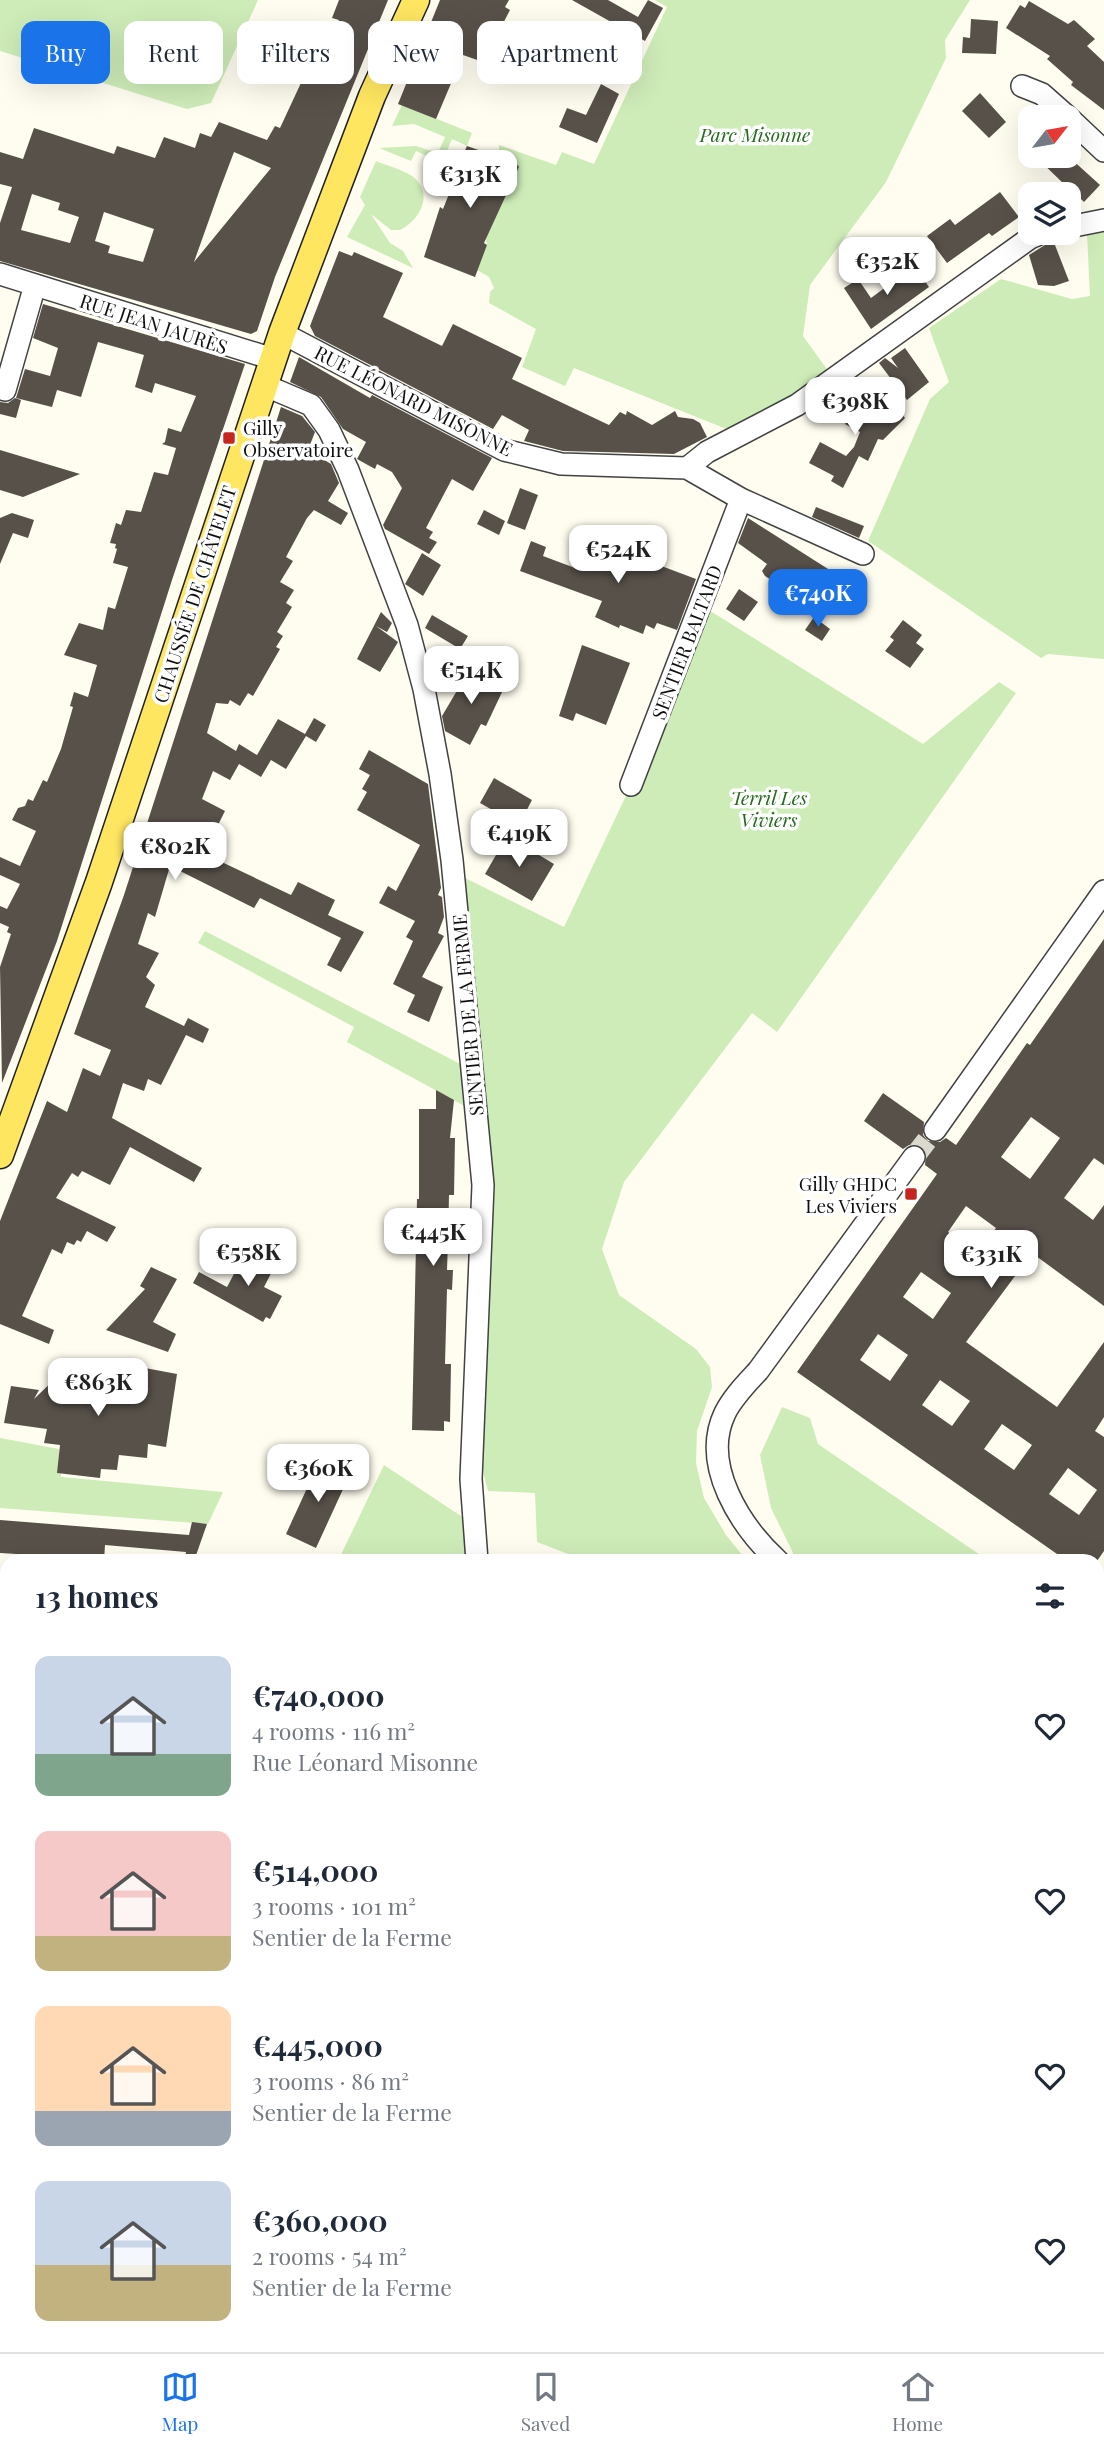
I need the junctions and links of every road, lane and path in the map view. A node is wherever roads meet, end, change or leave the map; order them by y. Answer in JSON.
{"nodes":[{"id":1,"x":416,"y":0,"type":"edge"},
{"id":2,"x":1022,"y":86,"type":"dead end"},
{"id":3,"x":1054,"y":105,"type":"edge"},
{"id":4,"x":1082,"y":130,"type":"edge"},
{"id":5,"x":1104,"y":151,"type":"edge"},
{"id":6,"x":1104,"y":220,"type":"edge"},
{"id":7,"x":1081,"y":225,"type":"edge"},
{"id":8,"x":1020,"y":245,"type":"edge"},
{"id":9,"x":0,"y":274,"type":"edge"},
{"id":10,"x":35,"y":285,"type":"junction"},
{"id":11,"x":282,"y":333,"type":"junction"},
{"id":12,"x":273,"y":359,"type":"junction"},
{"id":13,"x":264,"y":385,"type":"junction"},
{"id":14,"x":5,"y":390,"type":"dead end"},
{"id":15,"x":687,"y":468,"type":"junction"},
{"id":16,"x":741,"y":499,"type":"junction"},
{"id":17,"x":863,"y":555,"type":"dead end"},
{"id":18,"x":631,"y":785,"type":"dead end"},
{"id":19,"x":1104,"y":891,"type":"edge"},
{"id":20,"x":935,"y":1130,"type":"tunnel mouth"},
{"id":21,"x":0,"y":1155,"type":"edge"},
{"id":22,"x":915,"y":1157,"type":"tunnel mouth"},
{"id":23,"x":476,"y":1554,"type":"edge"},
{"id":24,"x":771,"y":1554,"type":"edge"}],
"edges":[{"from":1,"to":11,"type":"main road","name":"CHAUSSÉE DE CHÂTELET"},
{"from":2,"to":3,"type":"street"},
{"from":4,"to":5,"type":"street"},
{"from":6,"to":7,"type":"street"},
{"from":8,"to":15,"type":"street"},
{"from":9,"to":10,"type":"street","name":"RUE JEAN JAURÈS"},
{"from":10,"to":12,"type":"street","name":"RUE JEAN JAURÈS"},
{"from":10,"to":14,"type":"street"},
{"from":11,"to":12,"type":"main road","name":"CHAUSSÉE DE CHÂTELET"},
{"from":11,"to":15,"type":"street","name":"RUE LÉONARD MISONNE"},
{"from":12,"to":13,"type":"main road","name":"CHAUSSÉE DE CHÂTELET"},
{"from":13,"to":21,"type":"main road","name":"CHAUSSÉE DE CHÂTELET"},
{"from":13,"to":23,"type":"street","name":"SENTIER DE LA FERME"},
{"from":15,"to":16,"type":"street","name":"RUE LÉONARD MISONNE"},
{"from":16,"to":17,"type":"street","name":"RUE LÉONARD MISONNE"},
{"from":16,"to":18,"type":"street","name":"SENTIER BALTARD"},
{"from":19,"to":20,"type":"street"},
{"from":22,"to":24,"type":"street"}]}
